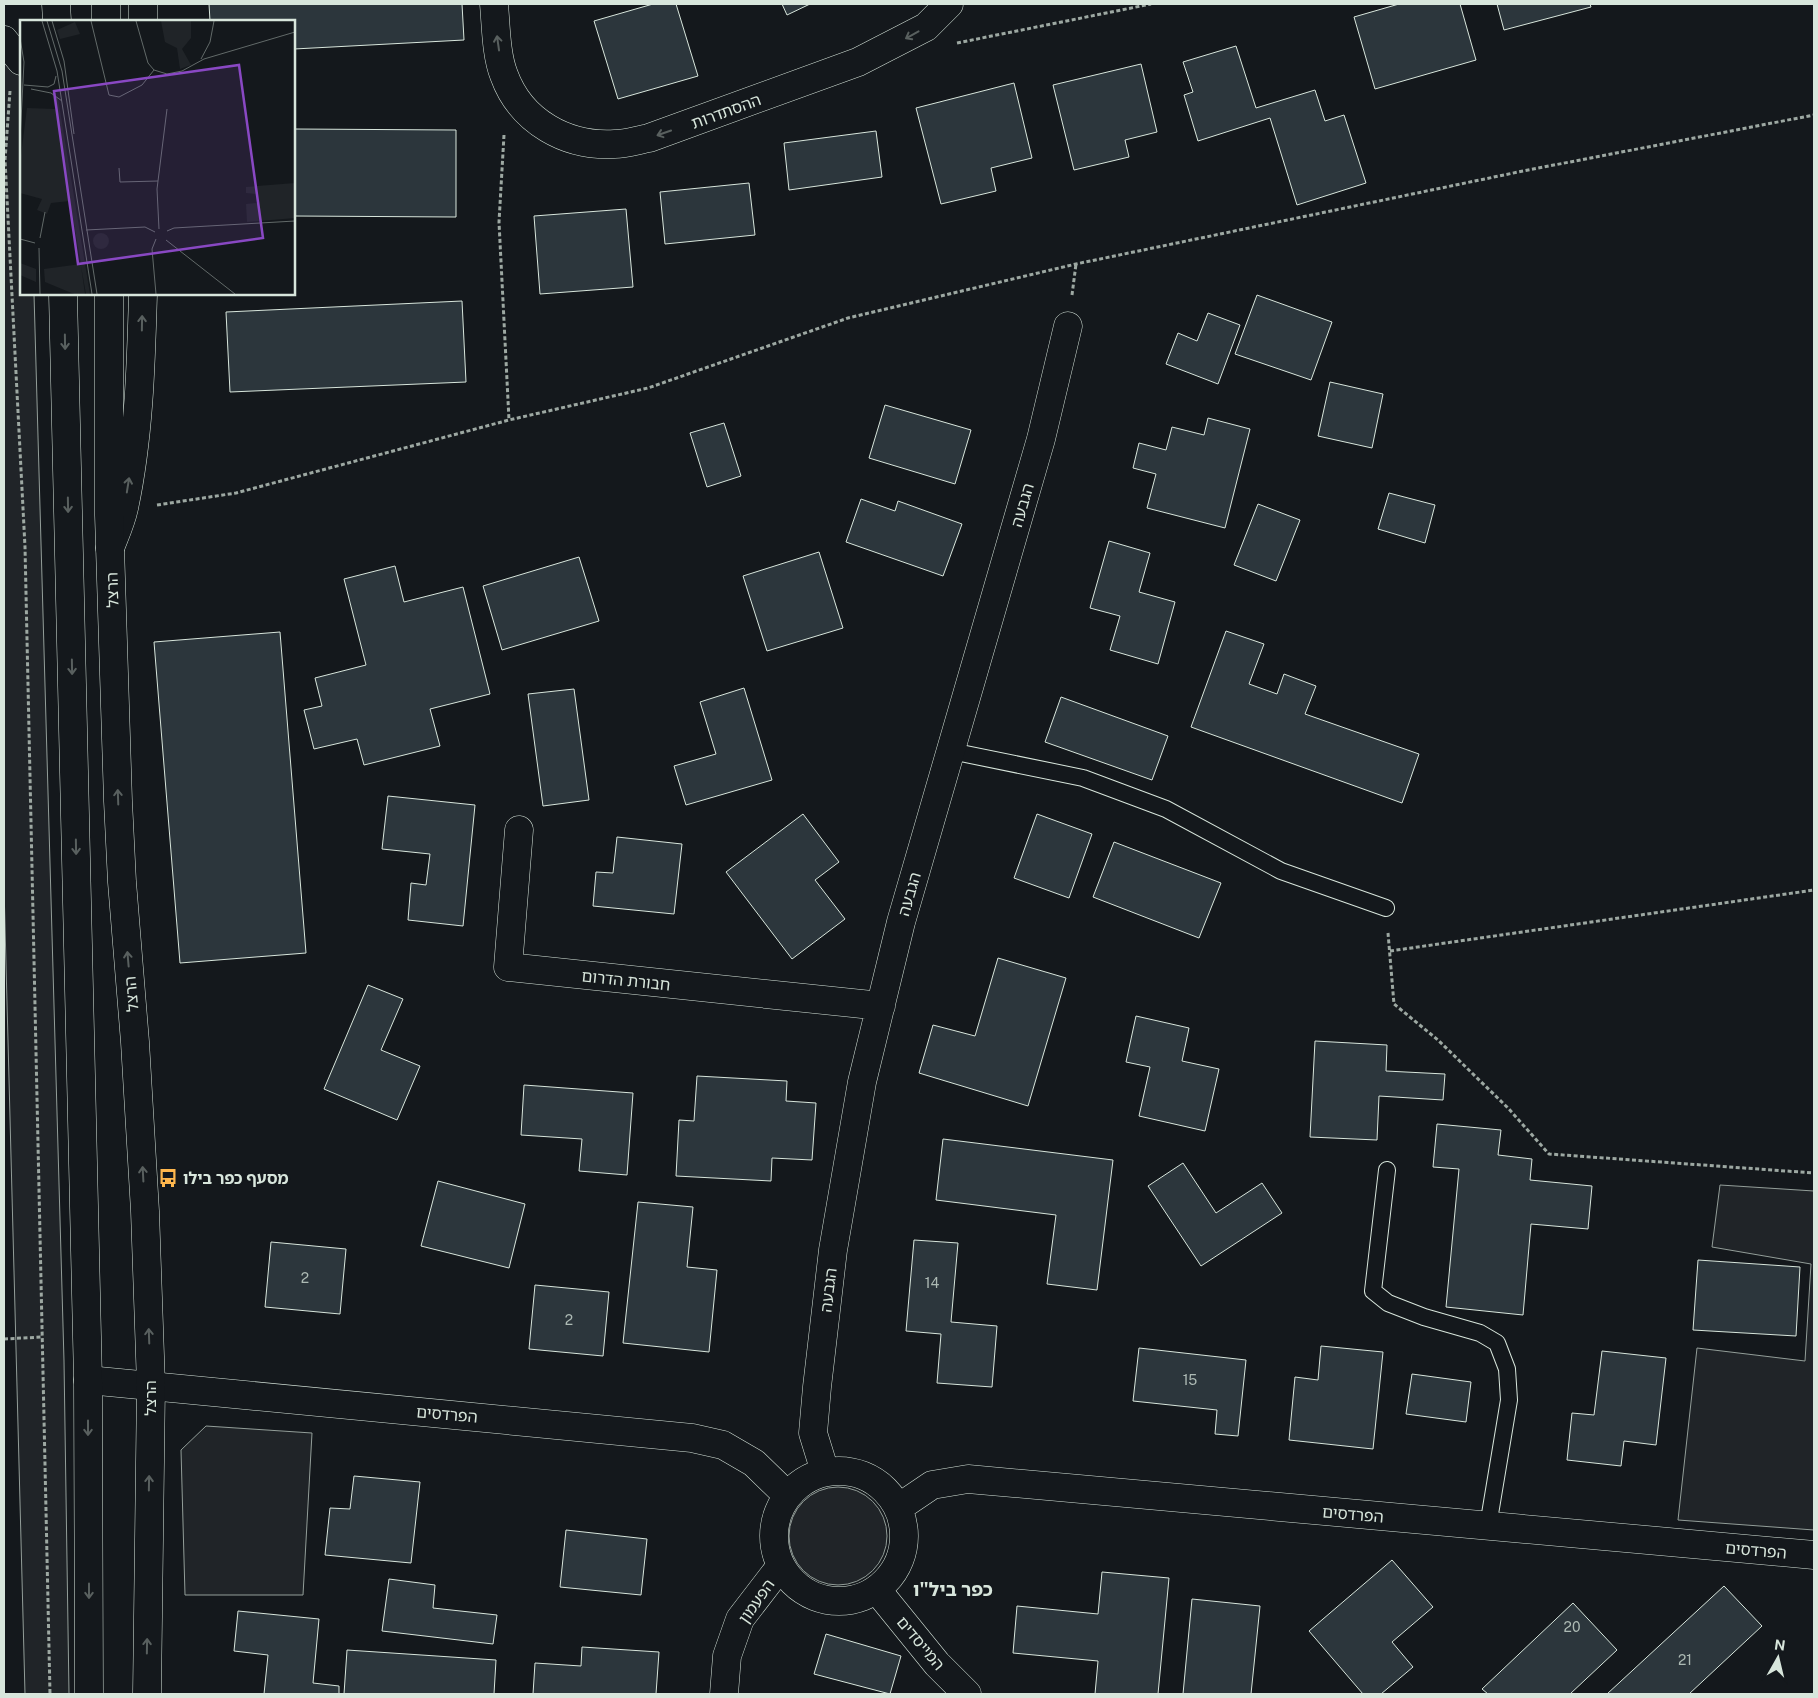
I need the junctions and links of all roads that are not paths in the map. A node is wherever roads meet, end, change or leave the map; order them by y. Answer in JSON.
{"nodes":[{"id":1,"x":56,"y":4,"type":"edge"},
{"id":2,"x":106,"y":4,"type":"edge"},
{"id":3,"x":143,"y":4,"type":"edge"},
{"id":4,"x":494,"y":4,"type":"edge"},
{"id":5,"x":950,"y":4,"type":"edge"},
{"id":6,"x":57,"y":20,"type":"edge"},
{"id":7,"x":106,"y":20,"type":"edge"},
{"id":8,"x":143,"y":20,"type":"edge"},
{"id":9,"x":64,"y":295,"type":"edge"},
{"id":10,"x":109,"y":295,"type":"edge"},
{"id":11,"x":143,"y":295,"type":"edge"},
{"id":12,"x":1068,"y":326,"type":"dead end"},
{"id":13,"x":110,"y":548,"type":"junction"},
{"id":14,"x":951,"y":751,"type":"junction"},
{"id":15,"x":520,"y":830,"type":"dead end"},
{"id":16,"x":1386,"y":908,"type":"road end"},
{"id":17,"x":880,"y":1006,"type":"junction"},
{"id":18,"x":1387,"y":1170,"type":"dead end"},
{"id":19,"x":88,"y":1380,"type":"junction"},
{"id":20,"x":151,"y":1385,"type":"junction"},
{"id":21,"x":825,"y":1472,"type":"junction"},
{"id":22,"x":787,"y":1495,"type":"junction"},
{"id":23,"x":898,"y":1508,"type":"junction"},
{"id":24,"x":1488,"y":1526,"type":"junction"},
{"id":25,"x":1814,"y":1555,"type":"edge"},
{"id":26,"x":780,"y":1567,"type":"junction"},
{"id":27,"x":877,"y":1590,"type":"junction"},
{"id":28,"x":89,"y":1694,"type":"edge"},
{"id":29,"x":147,"y":1694,"type":"edge"},
{"id":30,"x":724,"y":1694,"type":"edge"},
{"id":31,"x":967,"y":1694,"type":"edge"}],
"edges":[{"from":1,"to":6,"type":"street"},
{"from":2,"to":7,"type":"street"},
{"from":3,"to":8,"type":"street"},
{"from":5,"to":4,"type":"street","name":"ההסתדרות","one_way":true},
{"from":9,"to":19,"type":"street","one_way":true},
{"from":10,"to":13,"type":"street","name":"הרצל"},
{"from":13,"to":11,"type":"street","one_way":true},
{"from":12,"to":14,"type":"street","name":"הגבעה"},
{"from":20,"to":13,"type":"street","name":"הרצל","one_way":true},
{"from":14,"to":16,"type":"lane"},
{"from":14,"to":17,"type":"street","name":"הגבעה"},
{"from":15,"to":17,"type":"street","name":"חבורת הדרום"},
{"from":17,"to":21,"type":"street","name":"הגבעה"},
{"from":18,"to":24,"type":"lane"},
{"from":19,"to":20,"type":"street","name":"הפרדסים"},
{"from":19,"to":28,"type":"street","one_way":true},
{"from":20,"to":22,"type":"street","name":"הפרדסים"},
{"from":29,"to":20,"type":"street","name":"הרצל","one_way":true},
{"from":21,"to":22,"type":"street"},
{"from":21,"to":23,"type":"street"},
{"from":22,"to":26,"type":"street"},
{"from":23,"to":24,"type":"street","name":"הפרדסים"},
{"from":23,"to":27,"type":"street"},
{"from":24,"to":25,"type":"street","name":"הפרדסים"},
{"from":26,"to":27,"type":"street"},
{"from":26,"to":30,"type":"street","name":"הפעמון"},
{"from":27,"to":31,"type":"street","name":"המייסדים"}]}
